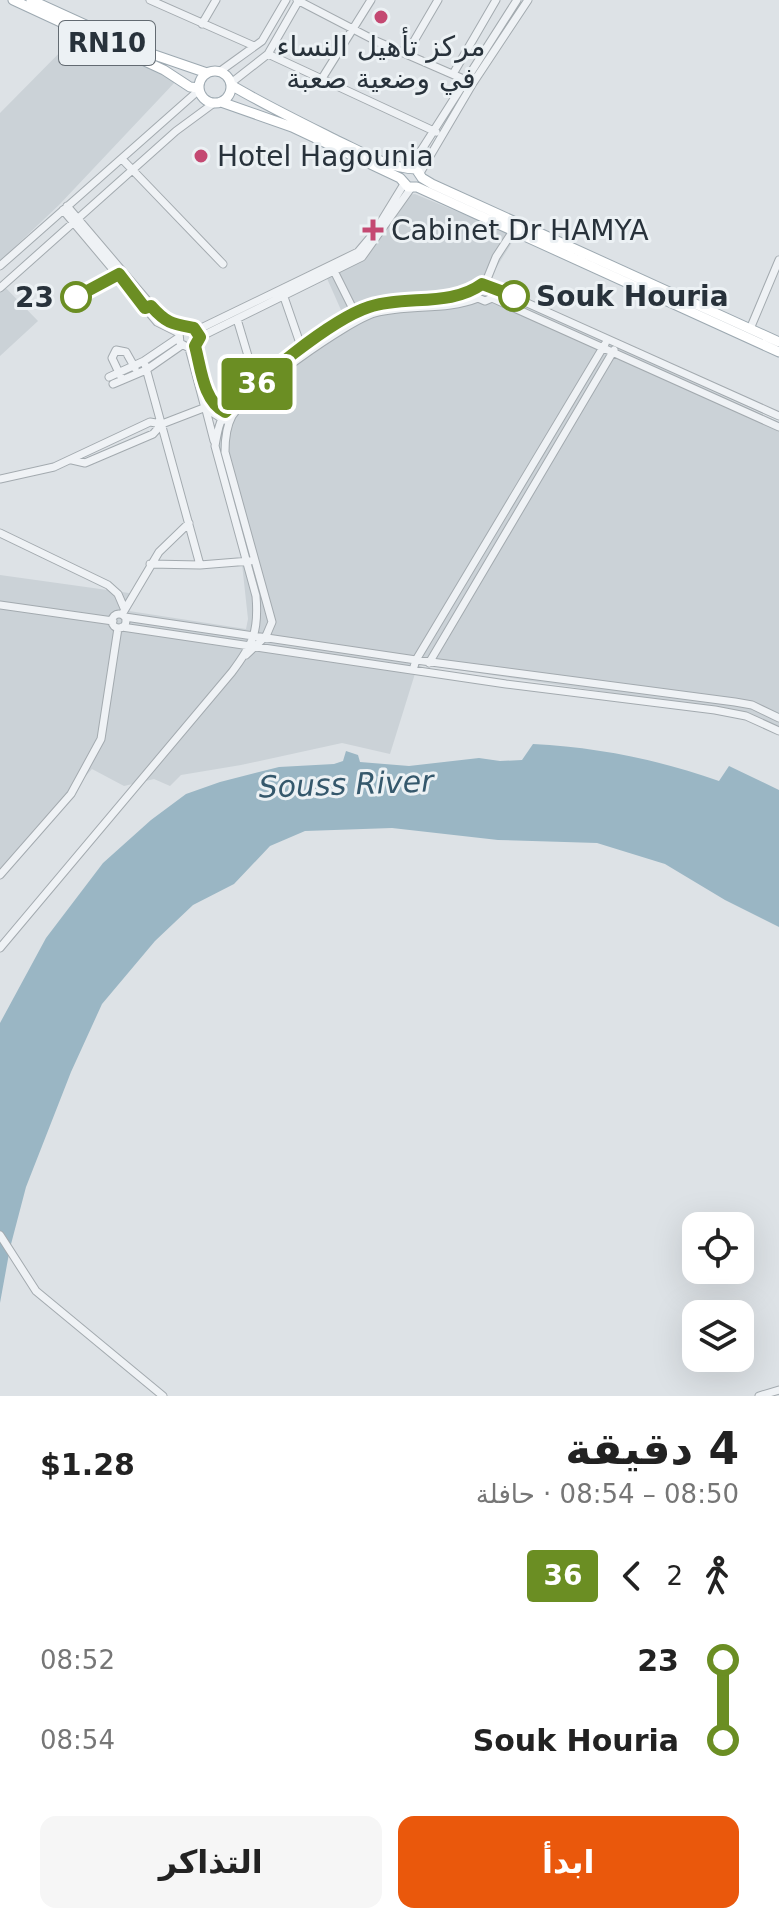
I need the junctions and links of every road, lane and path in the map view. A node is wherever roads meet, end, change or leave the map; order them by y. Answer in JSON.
{"nodes":[{"id":1,"x":13,"y":0,"type":"edge"},
{"id":2,"x":31,"y":0,"type":"edge"},
{"id":3,"x":150,"y":0,"type":"edge"},
{"id":4,"x":216,"y":0,"type":"edge"},
{"id":5,"x":286,"y":0,"type":"edge"},
{"id":6,"x":298,"y":0,"type":"edge"},
{"id":7,"x":371,"y":0,"type":"edge"},
{"id":8,"x":438,"y":0,"type":"edge"},
{"id":9,"x":496,"y":0,"type":"edge"},
{"id":10,"x":517,"y":0,"type":"edge"},
{"id":11,"x":528,"y":0,"type":"edge"},
{"id":12,"x":202,"y":24,"type":"junction"},
{"id":13,"x":353,"y":28,"type":"junction"},
{"id":14,"x":254,"y":46,"type":"junction"},
{"id":15,"x":407,"y":53,"type":"junction"},
{"id":16,"x":268,"y":54,"type":"junction"},
{"id":17,"x":219,"y":72,"type":"junction"},
{"id":18,"x":207,"y":73,"type":"junction"},
{"id":19,"x":453,"y":74,"type":"junction"},
{"id":20,"x":465,"y":79,"type":"junction"},
{"id":21,"x":321,"y":80,"type":"junction"},
{"id":22,"x":473,"y":83,"type":"junction"},
{"id":23,"x":231,"y":84,"type":"junction"},
{"id":24,"x":199,"y":89,"type":"junction"},
{"id":25,"x":218,"y":102,"type":"junction"},
{"id":26,"x":438,"y":133,"type":"junction"},
{"id":27,"x":122,"y":159,"type":"junction"},
{"id":28,"x":408,"y":169,"type":"junction"},
{"id":29,"x":132,"y":170,"type":"junction"},
{"id":30,"x":413,"y":182,"type":"junction"},
{"id":31,"x":65,"y":208,"type":"junction"},
{"id":32,"x":76,"y":220,"type":"junction"},
{"id":33,"x":513,"y":231,"type":"junction"},
{"id":34,"x":779,"y":260,"type":"edge"},
{"id":35,"x":223,"y":264,"type":"dead end"},
{"id":36,"x":0,"y":266,"type":"edge"},
{"id":37,"x":334,"y":271,"type":"junction"},
{"id":38,"x":485,"y":286,"type":"junction"},
{"id":39,"x":0,"y":288,"type":"edge"},
{"id":40,"x":284,"y":297,"type":"junction"},
{"id":41,"x":478,"y":298,"type":"junction"},
{"id":42,"x":492,"y":298,"type":"junction"},
{"id":43,"x":355,"y":313,"type":"junction"},
{"id":44,"x":237,"y":319,"type":"junction"},
{"id":45,"x":750,"y":329,"type":"junction"},
{"id":46,"x":198,"y":333,"type":"junction"},
{"id":47,"x":608,"y":339,"type":"junction"},
{"id":48,"x":184,"y":340,"type":"junction"},
{"id":49,"x":779,"y":342,"type":"edge"},
{"id":50,"x":618,"y":343,"type":"junction"},
{"id":51,"x":603,"y":347,"type":"junction"},
{"id":52,"x":303,"y":352,"type":"junction"},
{"id":53,"x":613,"y":352,"type":"junction"},
{"id":54,"x":779,"y":352,"type":"edge"},
{"id":55,"x":140,"y":367,"type":"junction"},
{"id":56,"x":120,"y":376,"type":"junction"},
{"id":57,"x":111,"y":381,"type":"dead end"},
{"id":58,"x":258,"y":388,"type":"junction"},
{"id":59,"x":214,"y":404,"type":"junction"},
{"id":60,"x":205,"y":408,"type":"junction"},
{"id":61,"x":779,"y":416,"type":"edge"},
{"id":62,"x":227,"y":417,"type":"junction"},
{"id":63,"x":162,"y":424,"type":"junction"},
{"id":64,"x":779,"y":427,"type":"edge"},
{"id":65,"x":215,"y":446,"type":"junction"},
{"id":66,"x":536,"y":461,"type":"junction"},
{"id":67,"x":545,"y":466,"type":"junction"},
{"id":68,"x":0,"y":479,"type":"edge"},
{"id":69,"x":189,"y":523,"type":"junction"},
{"id":70,"x":0,"y":533,"type":"edge"},
{"id":71,"x":251,"y":561,"type":"junction"},
{"id":72,"x":150,"y":564,"type":"junction"},
{"id":73,"x":200,"y":565,"type":"junction"},
{"id":74,"x":0,"y":605,"type":"edge"},
{"id":75,"x":124,"y":614,"type":"junction"},
{"id":76,"x":272,"y":622,"type":"junction"},
{"id":77,"x":118,"y":625,"type":"junction"},
{"id":78,"x":255,"y":635,"type":"junction"},
{"id":79,"x":266,"y":636,"type":"junction"},
{"id":80,"x":283,"y":639,"type":"junction"},
{"id":81,"x":253,"y":645,"type":"junction"},
{"id":82,"x":416,"y":660,"type":"junction"},
{"id":83,"x":430,"y":662,"type":"junction"},
{"id":84,"x":413,"y":670,"type":"junction"},
{"id":85,"x":424,"y":672,"type":"junction"},
{"id":86,"x":779,"y":718,"type":"edge"},
{"id":87,"x":779,"y":731,"type":"edge"},
{"id":88,"x":0,"y":875,"type":"edge"},
{"id":89,"x":0,"y":948,"type":"edge"},
{"id":90,"x":0,"y":1235,"type":"edge"},
{"id":91,"x":779,"y":1390,"type":"edge"},
{"id":92,"x":163,"y":1396,"type":"edge"},
{"id":93,"x":759,"y":1396,"type":"edge"}],
"edges":[{"from":1,"to":24,"type":"main road","number":"RN10"},
{"from":2,"to":18,"type":"main road","number":"RN10"},
{"from":3,"to":12,"type":"street"},
{"from":4,"to":12,"type":"street"},
{"from":5,"to":14,"type":"street"},
{"from":6,"to":13,"type":"street"},
{"from":6,"to":16,"type":"street"},
{"from":7,"to":13,"type":"street"},
{"from":8,"to":15,"type":"street"},
{"from":9,"to":19,"type":"street"},
{"from":10,"to":20,"type":"street"},
{"from":11,"to":22,"type":"street"},
{"from":12,"to":14,"type":"street"},
{"from":13,"to":15,"type":"street"},
{"from":13,"to":21,"type":"street"},
{"from":14,"to":17,"type":"street"},
{"from":15,"to":19,"type":"street"},
{"from":16,"to":21,"type":"street"},
{"from":16,"to":23,"type":"street"},
{"from":17,"to":18,"type":"main road","number":"RN10"},
{"from":17,"to":23,"type":"main road"},
{"from":18,"to":24,"type":"main road"},
{"from":19,"to":20,"type":"street"},
{"from":20,"to":22,"type":"street"},
{"from":20,"to":26,"type":"street"},
{"from":21,"to":26,"type":"street"},
{"from":22,"to":26,"type":"street"},
{"from":23,"to":25,"type":"main road"},
{"from":23,"to":28,"type":"main road"},
{"from":24,"to":25,"type":"main road","number":"RN10"},
{"from":24,"to":27,"type":"street"},
{"from":25,"to":29,"type":"street"},
{"from":25,"to":30,"type":"main road","number":"RN10"},
{"from":26,"to":28,"type":"street"},
{"from":26,"to":30,"type":"street"},
{"from":27,"to":29,"type":"street"},
{"from":27,"to":31,"type":"street"},
{"from":28,"to":30,"type":"main road"},
{"from":29,"to":32,"type":"street"},
{"from":29,"to":35,"type":"street"},
{"from":30,"to":33,"type":"main road","number":"RN10"},
{"from":30,"to":37,"type":"street"},
{"from":30,"to":45,"type":"main road","number":"RN10"},
{"from":30,"to":46,"type":"street"},
{"from":31,"to":32,"type":"street"},
{"from":31,"to":36,"type":"street"},
{"from":32,"to":39,"type":"street"},
{"from":32,"to":48,"type":"street"},
{"from":33,"to":38,"type":"street"},
{"from":33,"to":54,"type":"main road","number":"RN10"},
{"from":34,"to":45,"type":"street"},
{"from":37,"to":40,"type":"street"},
{"from":37,"to":43,"type":"street"},
{"from":38,"to":41,"type":"street"},
{"from":38,"to":42,"type":"street"},
{"from":38,"to":43,"type":"street"},
{"from":38,"to":47,"type":"street"},
{"from":40,"to":44,"type":"street"},
{"from":40,"to":52,"type":"street"},
{"from":41,"to":42,"type":"street"},
{"from":41,"to":52,"type":"street"},
{"from":42,"to":51,"type":"street"},
{"from":43,"to":52,"type":"street"},
{"from":44,"to":46,"type":"street"},
{"from":44,"to":58,"type":"street"},
{"from":45,"to":49,"type":"main road","number":"RN10"},
{"from":46,"to":48,"type":"street"},
{"from":46,"to":48,"type":"street"},
{"from":47,"to":50,"type":"street"},
{"from":47,"to":51,"type":"street"},
{"from":48,"to":55,"type":"street"},
{"from":48,"to":59,"type":"street"},
{"from":48,"to":60,"type":"street"},
{"from":50,"to":53,"type":"street"},
{"from":50,"to":61,"type":"street"},
{"from":51,"to":53,"type":"street"},
{"from":51,"to":66,"type":"street"},
{"from":52,"to":58,"type":"street"},
{"from":53,"to":64,"type":"street"},
{"from":53,"to":67,"type":"street"},
{"from":55,"to":56,"type":"street"},
{"from":55,"to":56,"type":"street"},
{"from":55,"to":63,"type":"street"},
{"from":56,"to":57,"type":"street"},
{"from":58,"to":62,"type":"street"},
{"from":59,"to":60,"type":"street"},
{"from":59,"to":62,"type":"street"},
{"from":60,"to":62,"type":"street"},
{"from":60,"to":63,"type":"street"},
{"from":60,"to":65,"type":"street"},
{"from":62,"to":65,"type":"street"},
{"from":62,"to":71,"type":"street"},
{"from":63,"to":68,"type":"street"},
{"from":63,"to":69,"type":"street"},
{"from":65,"to":71,"type":"street"},
{"from":66,"to":67,"type":"street"},
{"from":66,"to":82,"type":"street"},
{"from":67,"to":83,"type":"street"},
{"from":69,"to":72,"type":"street"},
{"from":69,"to":73,"type":"street"},
{"from":70,"to":75,"type":"street"},
{"from":71,"to":73,"type":"street"},
{"from":71,"to":76,"type":"street"},
{"from":71,"to":78,"type":"street"},
{"from":72,"to":73,"type":"street"},
{"from":72,"to":75,"type":"street"},
{"from":74,"to":77,"type":"street"},
{"from":75,"to":77,"type":"street"},
{"from":75,"to":78,"type":"street"},
{"from":76,"to":79,"type":"street"},
{"from":76,"to":80,"type":"street"},
{"from":77,"to":81,"type":"street"},
{"from":77,"to":88,"type":"street"},
{"from":78,"to":79,"type":"street"},
{"from":78,"to":81,"type":"street"},
{"from":79,"to":80,"type":"street"},
{"from":79,"to":81,"type":"street"},
{"from":80,"to":82,"type":"street"},
{"from":81,"to":84,"type":"street"},
{"from":81,"to":89,"type":"street"},
{"from":82,"to":83,"type":"street"},
{"from":82,"to":84,"type":"street"},
{"from":83,"to":85,"type":"street"},
{"from":83,"to":86,"type":"street"},
{"from":84,"to":85,"type":"street"},
{"from":85,"to":87,"type":"street"},
{"from":90,"to":92,"type":"street"},
{"from":91,"to":93,"type":"street"}]}
